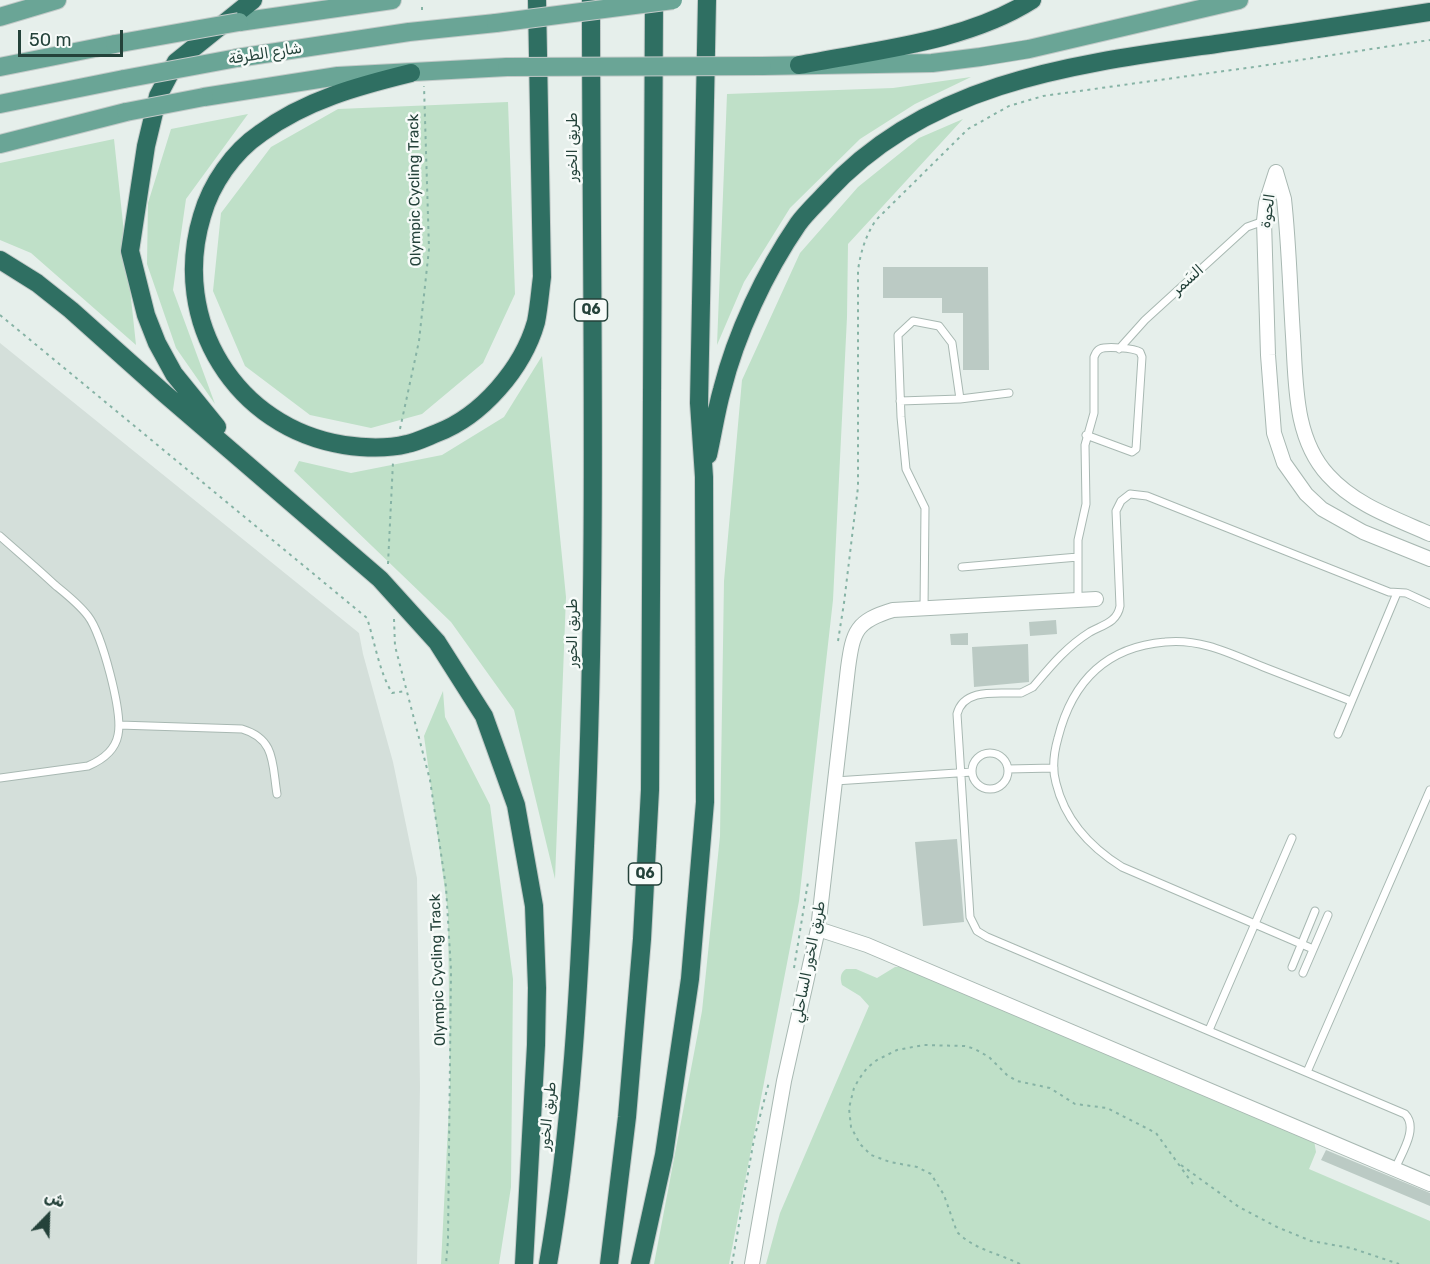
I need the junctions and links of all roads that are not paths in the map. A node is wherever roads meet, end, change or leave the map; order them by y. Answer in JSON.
{"nodes":[{"id":1,"x":57,"y":0,"type":"edge"},
{"id":2,"x":253,"y":0,"type":"edge"},
{"id":3,"x":392,"y":0,"type":"edge"},
{"id":4,"x":537,"y":0,"type":"edge"},
{"id":5,"x":591,"y":0,"type":"edge"},
{"id":6,"x":654,"y":0,"type":"edge"},
{"id":7,"x":673,"y":0,"type":"edge"},
{"id":8,"x":707,"y":0,"type":"edge"},
{"id":9,"x":1032,"y":0,"type":"edge"},
{"id":10,"x":1239,"y":0,"type":"edge"},
{"id":11,"x":1430,"y":12,"type":"edge"},
{"id":12,"x":0,"y":17,"type":"edge"},
{"id":13,"x":799,"y":65,"type":"junction"},
{"id":14,"x":0,"y":67,"type":"edge"},
{"id":15,"x":418,"y":78,"type":"junction"},
{"id":16,"x":0,"y":104,"type":"edge"},
{"id":17,"x":0,"y":144,"type":"edge"},
{"id":18,"x":1287,"y":220,"type":"junction"},
{"id":19,"x":1264,"y":221,"type":"junction"},
{"id":20,"x":0,"y":260,"type":"edge"},
{"id":21,"x":1119,"y":349,"type":"junction"},
{"id":22,"x":1009,"y":393,"type":"dead end"},
{"id":23,"x":960,"y":399,"type":"junction"},
{"id":24,"x":900,"y":401,"type":"junction"},
{"id":25,"x":1086,"y":435,"type":"junction"},
{"id":26,"x":258,"y":473,"type":"junction"},
{"id":27,"x":704,"y":477,"type":"junction"},
{"id":28,"x":1430,"y":534,"type":"edge"},
{"id":29,"x":0,"y":536,"type":"edge"},
{"id":30,"x":1078,"y":557,"type":"junction"},
{"id":31,"x":1430,"y":559,"type":"edge"},
{"id":32,"x":962,"y":567,"type":"dead end"},
{"id":33,"x":1397,"y":593,"type":"junction"},
{"id":34,"x":1078,"y":599,"type":"junction"},
{"id":35,"x":1096,"y":599,"type":"dead end"},
{"id":36,"x":1430,"y":604,"type":"edge"},
{"id":37,"x":924,"y":609,"type":"junction"},
{"id":38,"x":1351,"y":701,"type":"junction"},
{"id":39,"x":119,"y":725,"type":"junction"},
{"id":40,"x":1338,"y":734,"type":"dead end"},
{"id":41,"x":1054,"y":768,"type":"junction"},
{"id":42,"x":1008,"y":769,"type":"junction"},
{"id":43,"x":972,"y":772,"type":"junction"},
{"id":44,"x":961,"y":773,"type":"junction"},
{"id":45,"x":0,"y":778,"type":"edge"},
{"id":46,"x":835,"y":781,"type":"junction"},
{"id":47,"x":1430,"y":790,"type":"edge"},
{"id":48,"x":277,"y":794,"type":"dead end"},
{"id":49,"x":1292,"y":838,"type":"dead end"},
{"id":50,"x":1315,"y":911,"type":"dead end"},
{"id":51,"x":1328,"y":915,"type":"dead end"},
{"id":52,"x":1254,"y":924,"type":"junction"},
{"id":53,"x":819,"y":929,"type":"junction"},
{"id":54,"x":1302,"y":944,"type":"junction"},
{"id":55,"x":1313,"y":949,"type":"junction"},
{"id":56,"x":1292,"y":968,"type":"dead end"},
{"id":57,"x":1304,"y":973,"type":"dead end"},
{"id":58,"x":1209,"y":1030,"type":"junction"},
{"id":59,"x":1307,"y":1072,"type":"junction"},
{"id":60,"x":1395,"y":1169,"type":"junction"},
{"id":61,"x":1430,"y":1184,"type":"edge"},
{"id":62,"x":524,"y":1264,"type":"edge"},
{"id":63,"x":548,"y":1264,"type":"edge"},
{"id":64,"x":609,"y":1264,"type":"edge"},
{"id":65,"x":640,"y":1264,"type":"edge"},
{"id":66,"x":752,"y":1264,"type":"edge"}],
"edges":[{"from":1,"to":12,"type":"main road"},
{"from":2,"to":26,"type":"highway"},
{"from":3,"to":14,"type":"main road","bridge":true},
{"from":4,"to":15,"type":"highway"},
{"from":5,"to":63,"type":"highway","name":"طريق الخور","number":"Q6"},
{"from":6,"to":64,"type":"highway","number":"Q6"},
{"from":7,"to":16,"type":"main road","name":"شارع الطرفة","bridge":true},
{"from":8,"to":27,"type":"highway"},
{"from":9,"to":13,"type":"highway"},
{"from":10,"to":13,"type":"main road"},
{"from":11,"to":27,"type":"highway"},
{"from":13,"to":15,"type":"main road","bridge":true},
{"from":15,"to":17,"type":"main road","bridge":true},
{"from":18,"to":19,"type":"street"},
{"from":18,"to":19,"type":"street","name":"الحوة"},
{"from":18,"to":28,"type":"street","name":"الحوة"},
{"from":19,"to":21,"type":"lane","name":"السَمر"},
{"from":19,"to":31,"type":"street","name":"الحوة"},
{"from":20,"to":26,"type":"highway"},
{"from":21,"to":25,"type":"lane"},
{"from":21,"to":25,"type":"lane"},
{"from":22,"to":23,"type":"lane"},
{"from":23,"to":24,"type":"lane"},
{"from":23,"to":24,"type":"lane"},
{"from":24,"to":37,"type":"lane"},
{"from":25,"to":30,"type":"lane"},
{"from":26,"to":62,"type":"highway"},
{"from":27,"to":65,"type":"highway"},
{"from":29,"to":39,"type":"lane"},
{"from":30,"to":32,"type":"lane"},
{"from":30,"to":34,"type":"lane"},
{"from":33,"to":36,"type":"lane"},
{"from":33,"to":38,"type":"lane"},
{"from":33,"to":44,"type":"lane"},
{"from":34,"to":35,"type":"street","name":"طريق الخور الساحلي"},
{"from":34,"to":37,"type":"street","name":"طريق الخور الساحلي"},
{"from":37,"to":46,"type":"street","name":"طريق الخور الساحلي"},
{"from":38,"to":40,"type":"lane"},
{"from":38,"to":41,"type":"lane"},
{"from":39,"to":45,"type":"lane"},
{"from":39,"to":48,"type":"lane"},
{"from":41,"to":42,"type":"lane"},
{"from":41,"to":52,"type":"lane"},
{"from":42,"to":43,"type":"lane"},
{"from":42,"to":43,"type":"lane"},
{"from":43,"to":44,"type":"lane"},
{"from":44,"to":46,"type":"lane"},
{"from":44,"to":58,"type":"lane"},
{"from":46,"to":53,"type":"street","name":"طريق الخور الساحلي"},
{"from":47,"to":59,"type":"lane"},
{"from":49,"to":52,"type":"lane"},
{"from":50,"to":54,"type":"lane"},
{"from":51,"to":55,"type":"lane"},
{"from":52,"to":54,"type":"lane"},
{"from":52,"to":58,"type":"lane"},
{"from":53,"to":60,"type":"street"},
{"from":53,"to":66,"type":"street","name":"طريق الخور الساحلي"},
{"from":54,"to":55,"type":"lane"},
{"from":54,"to":56,"type":"lane"},
{"from":55,"to":57,"type":"lane"},
{"from":58,"to":59,"type":"lane"},
{"from":59,"to":60,"type":"lane"},
{"from":60,"to":61,"type":"street"}]}
